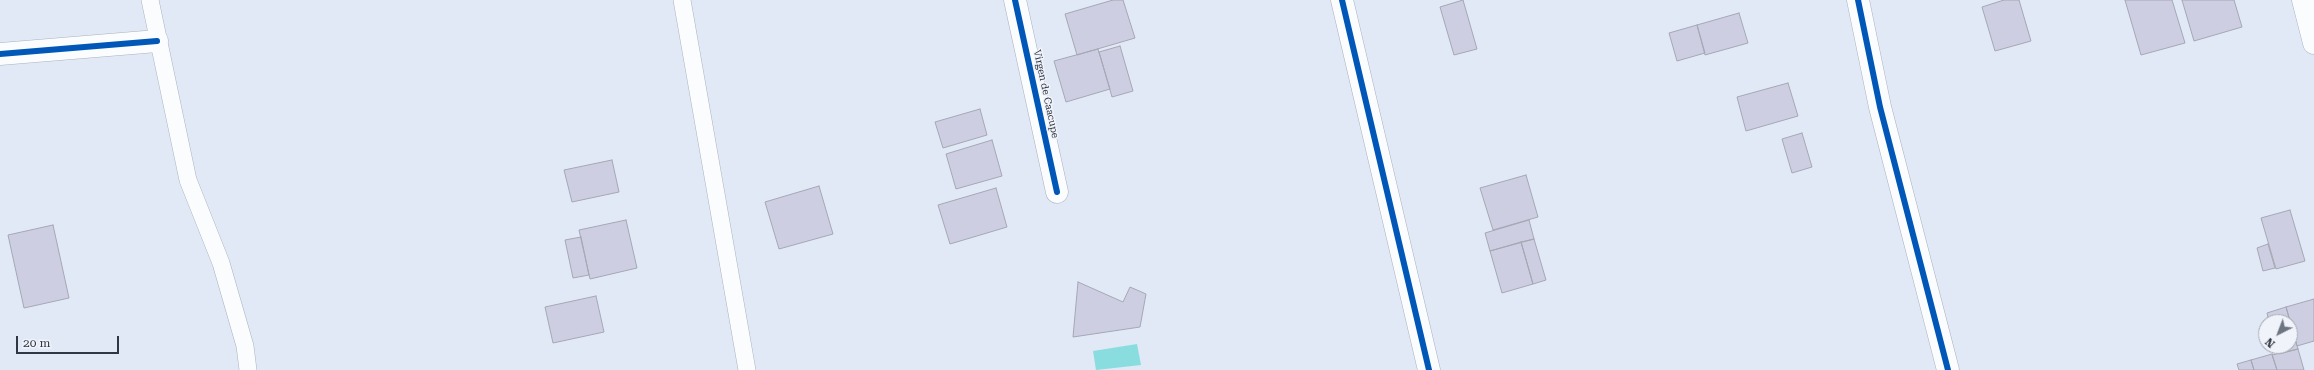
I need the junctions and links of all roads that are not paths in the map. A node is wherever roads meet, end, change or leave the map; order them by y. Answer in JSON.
{"nodes":[{"id":1,"x":150,"y":0,"type":"edge"},
{"id":2,"x":682,"y":0,"type":"edge"},
{"id":3,"x":1015,"y":0,"type":"edge"},
{"id":4,"x":1342,"y":0,"type":"edge"},
{"id":5,"x":1858,"y":0,"type":"edge"},
{"id":6,"x":2303,"y":0,"type":"edge"},
{"id":7,"x":157,"y":41,"type":"junction"},
{"id":8,"x":2314,"y":43,"type":"edge"},
{"id":9,"x":0,"y":54,"type":"edge"},
{"id":10,"x":1057,"y":192,"type":"dead end"},
{"id":11,"x":248,"y":370,"type":"edge"},
{"id":12,"x":747,"y":370,"type":"edge"},
{"id":13,"x":1429,"y":370,"type":"edge"},
{"id":14,"x":1948,"y":370,"type":"edge"}],
"edges":[{"from":1,"to":7,"type":"lane"},
{"from":2,"to":12,"type":"lane"},
{"from":3,"to":10,"type":"street","name":"Virgen de Caacupe"},
{"from":4,"to":13,"type":"street"},
{"from":5,"to":14,"type":"street"},
{"from":6,"to":8,"type":"street"},
{"from":7,"to":9,"type":"street"},
{"from":7,"to":11,"type":"lane"}]}
